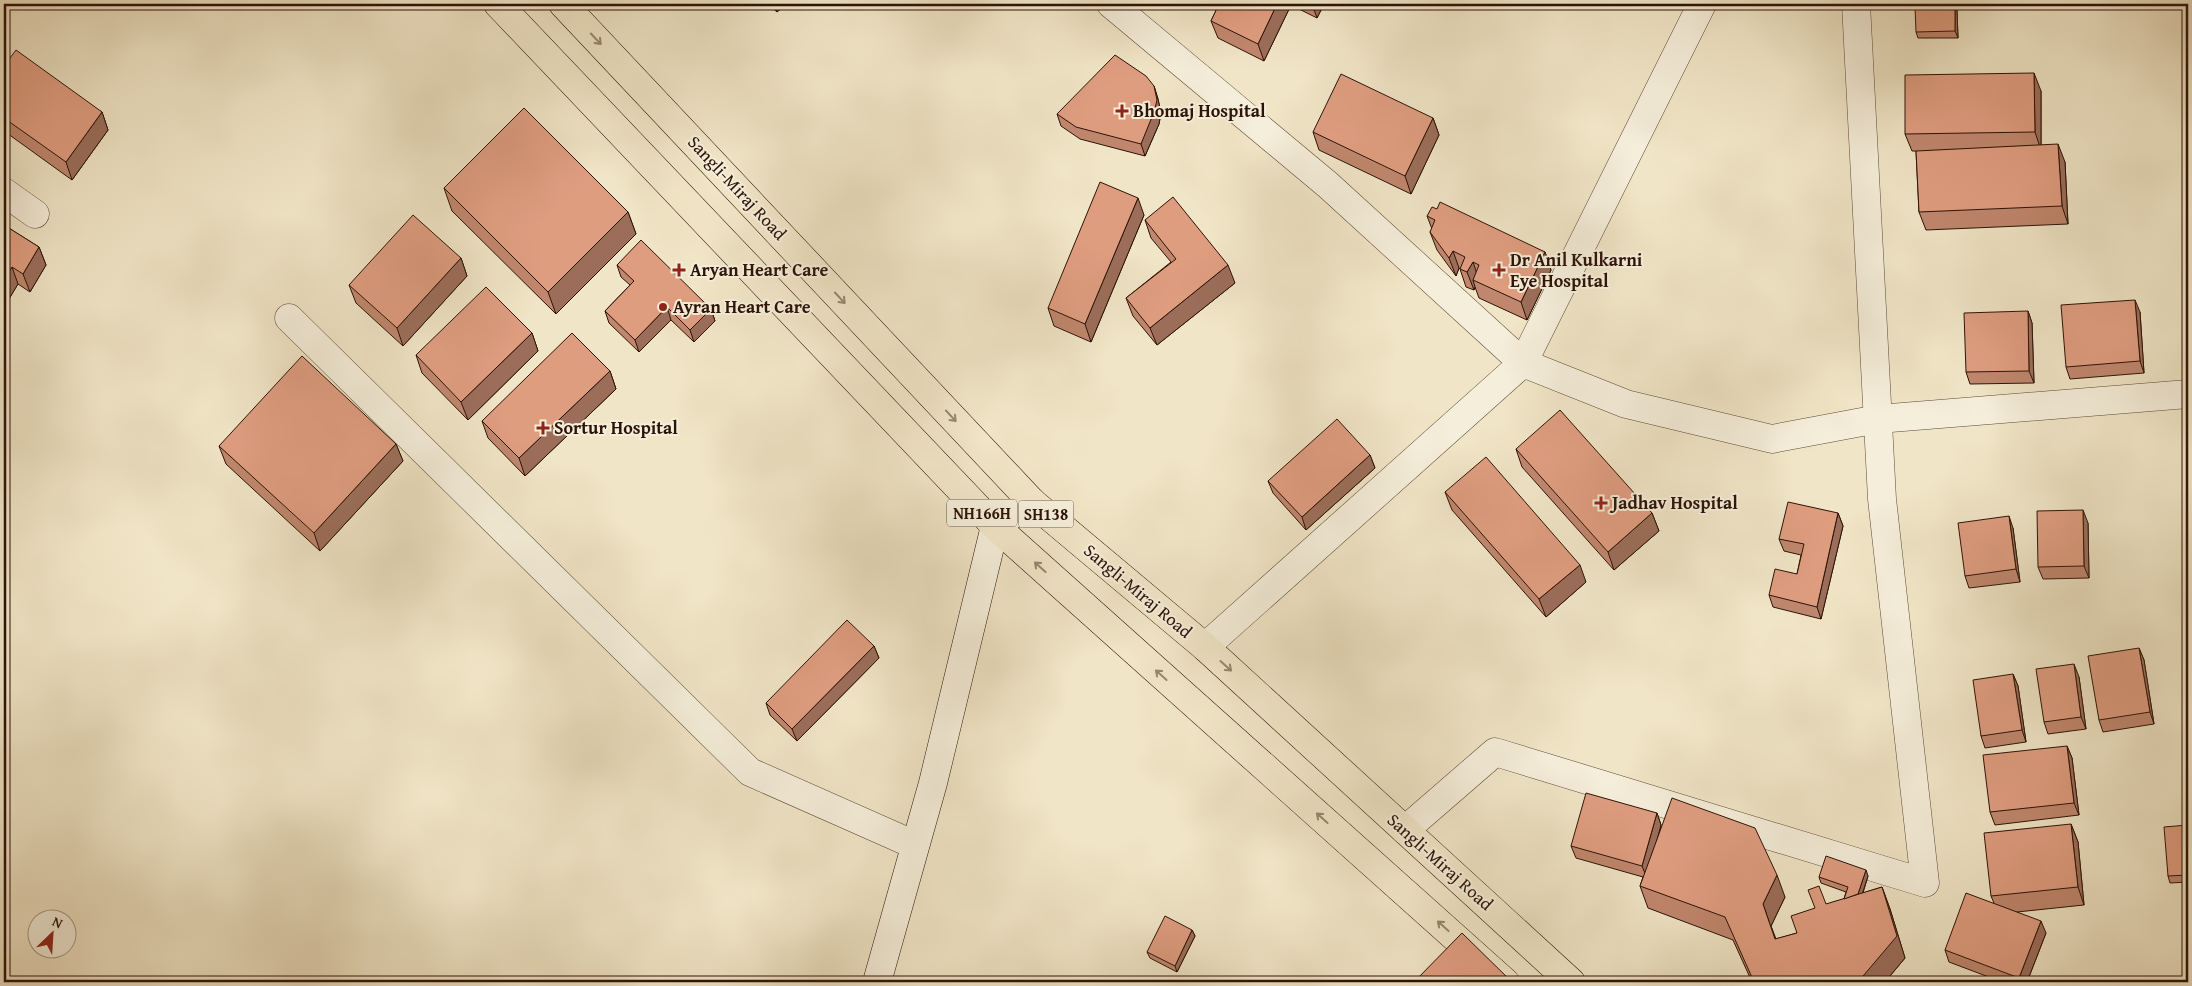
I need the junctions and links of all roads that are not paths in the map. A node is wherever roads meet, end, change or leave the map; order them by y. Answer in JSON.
{"nodes":[{"id":1,"x":498,"y":4,"type":"edge"},
{"id":2,"x":563,"y":4,"type":"edge"},
{"id":3,"x":1111,"y":4,"type":"edge"},
{"id":4,"x":1702,"y":4,"type":"edge"},
{"id":5,"x":1856,"y":4,"type":"edge"},
{"id":6,"x":4,"y":192,"type":"edge"},
{"id":7,"x":35,"y":214,"type":"dead end"},
{"id":8,"x":289,"y":318,"type":"dead end"},
{"id":9,"x":1523,"y":363,"type":"junction"},
{"id":10,"x":2188,"y":394,"type":"edge"},
{"id":11,"x":1878,"y":419,"type":"junction"},
{"id":12,"x":1032,"y":502,"type":"junction"},
{"id":13,"x":995,"y":526,"type":"junction"},
{"id":14,"x":1205,"y":647,"type":"junction"},
{"id":15,"x":1405,"y":830,"type":"junction"},
{"id":16,"x":915,"y":845,"type":"junction"},
{"id":17,"x":877,"y":982,"type":"edge"},
{"id":18,"x":1505,"y":982,"type":"edge"},
{"id":19,"x":1571,"y":982,"type":"edge"}],
"edges":[{"from":1,"to":13,"type":"highway","number":"NH166H"},
{"from":2,"to":12,"type":"highway","name":"Sangli-Miraj Road","number":"SH138","one_way":true},
{"from":3,"to":9,"type":"street"},
{"from":4,"to":9,"type":"street"},
{"from":5,"to":11,"type":"street"},
{"from":6,"to":7,"type":"street"},
{"from":8,"to":16,"type":"street"},
{"from":9,"to":11,"type":"street"},
{"from":9,"to":14,"type":"street"},
{"from":10,"to":11,"type":"street"},
{"from":11,"to":15,"type":"street"},
{"from":12,"to":13,"type":"street"},
{"from":12,"to":14,"type":"highway","name":"Sangli-Miraj Road","number":"SH138"},
{"from":13,"to":16,"type":"street"},
{"from":18,"to":13,"type":"highway","number":"NH166H","one_way":true},
{"from":14,"to":15,"type":"highway","name":"Sangli-Miraj Road","number":"SH138","one_way":true},
{"from":15,"to":19,"type":"highway","name":"Sangli-Miraj Road","number":"SH138"},
{"from":16,"to":17,"type":"street"}]}
